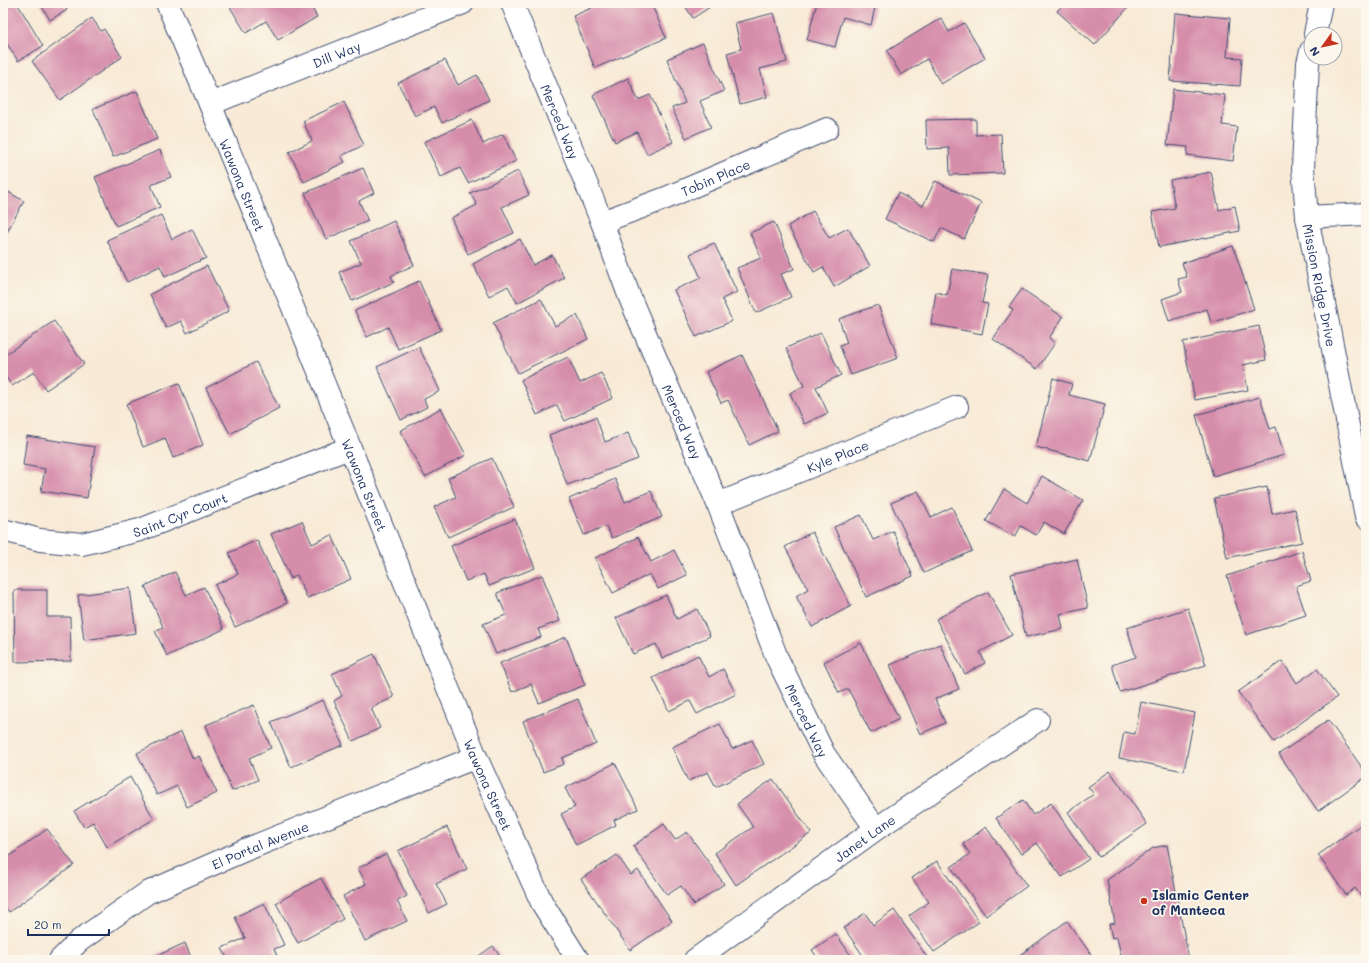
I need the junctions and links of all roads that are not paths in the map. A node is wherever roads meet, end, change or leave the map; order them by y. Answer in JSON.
{"nodes":[{"id":1,"x":168,"y":3,"type":"edge"},
{"id":2,"x":463,"y":3,"type":"edge"},
{"id":3,"x":512,"y":3,"type":"edge"},
{"id":4,"x":1321,"y":3,"type":"edge"},
{"id":5,"x":1317,"y":26,"type":"edge"},
{"id":6,"x":1308,"y":66,"type":"edge"},
{"id":7,"x":210,"y":104,"type":"junction"},
{"id":8,"x":827,"y":129,"type":"dead end"},
{"id":9,"x":1366,"y":214,"type":"edge"},
{"id":10,"x":1307,"y":217,"type":"junction"},
{"id":11,"x":602,"y":222,"type":"junction"},
{"id":12,"x":957,"y":407,"type":"dead end"},
{"id":13,"x":349,"y":448,"type":"junction"},
{"id":14,"x":718,"y":504,"type":"junction"},
{"id":15,"x":1366,"y":517,"type":"edge"},
{"id":16,"x":3,"y":530,"type":"edge"},
{"id":17,"x":1038,"y":720,"type":"dead end"},
{"id":18,"x":476,"y":757,"type":"junction"},
{"id":19,"x":876,"y":829,"type":"junction"},
{"id":20,"x":60,"y":960,"type":"edge"},
{"id":21,"x":578,"y":960,"type":"edge"},
{"id":22,"x":695,"y":960,"type":"edge"}],
"edges":[{"from":1,"to":7,"type":"street","name":"Wawona Street"},
{"from":2,"to":7,"type":"street","name":"Dill Way"},
{"from":3,"to":11,"type":"street","name":"Merced Way"},
{"from":4,"to":5,"type":"street"},
{"from":6,"to":10,"type":"street","name":"Mission Ridge Drive"},
{"from":7,"to":13,"type":"street","name":"Wawona Street"},
{"from":8,"to":11,"type":"street","name":"Tobin Place"},
{"from":9,"to":10,"type":"street"},
{"from":10,"to":15,"type":"street","name":"Mission Ridge Drive"},
{"from":11,"to":14,"type":"street","name":"Merced Way"},
{"from":12,"to":14,"type":"street","name":"Kyle Place"},
{"from":13,"to":16,"type":"street","name":"Saint Cyr Court"},
{"from":13,"to":18,"type":"street","name":"Wawona Street"},
{"from":14,"to":19,"type":"street","name":"Merced Way"},
{"from":17,"to":19,"type":"street","name":"Janet Lane"},
{"from":18,"to":20,"type":"street","name":"El Portal Avenue"},
{"from":18,"to":21,"type":"street","name":"Wawona Street"},
{"from":19,"to":22,"type":"street","name":"Janet Lane"}]}
